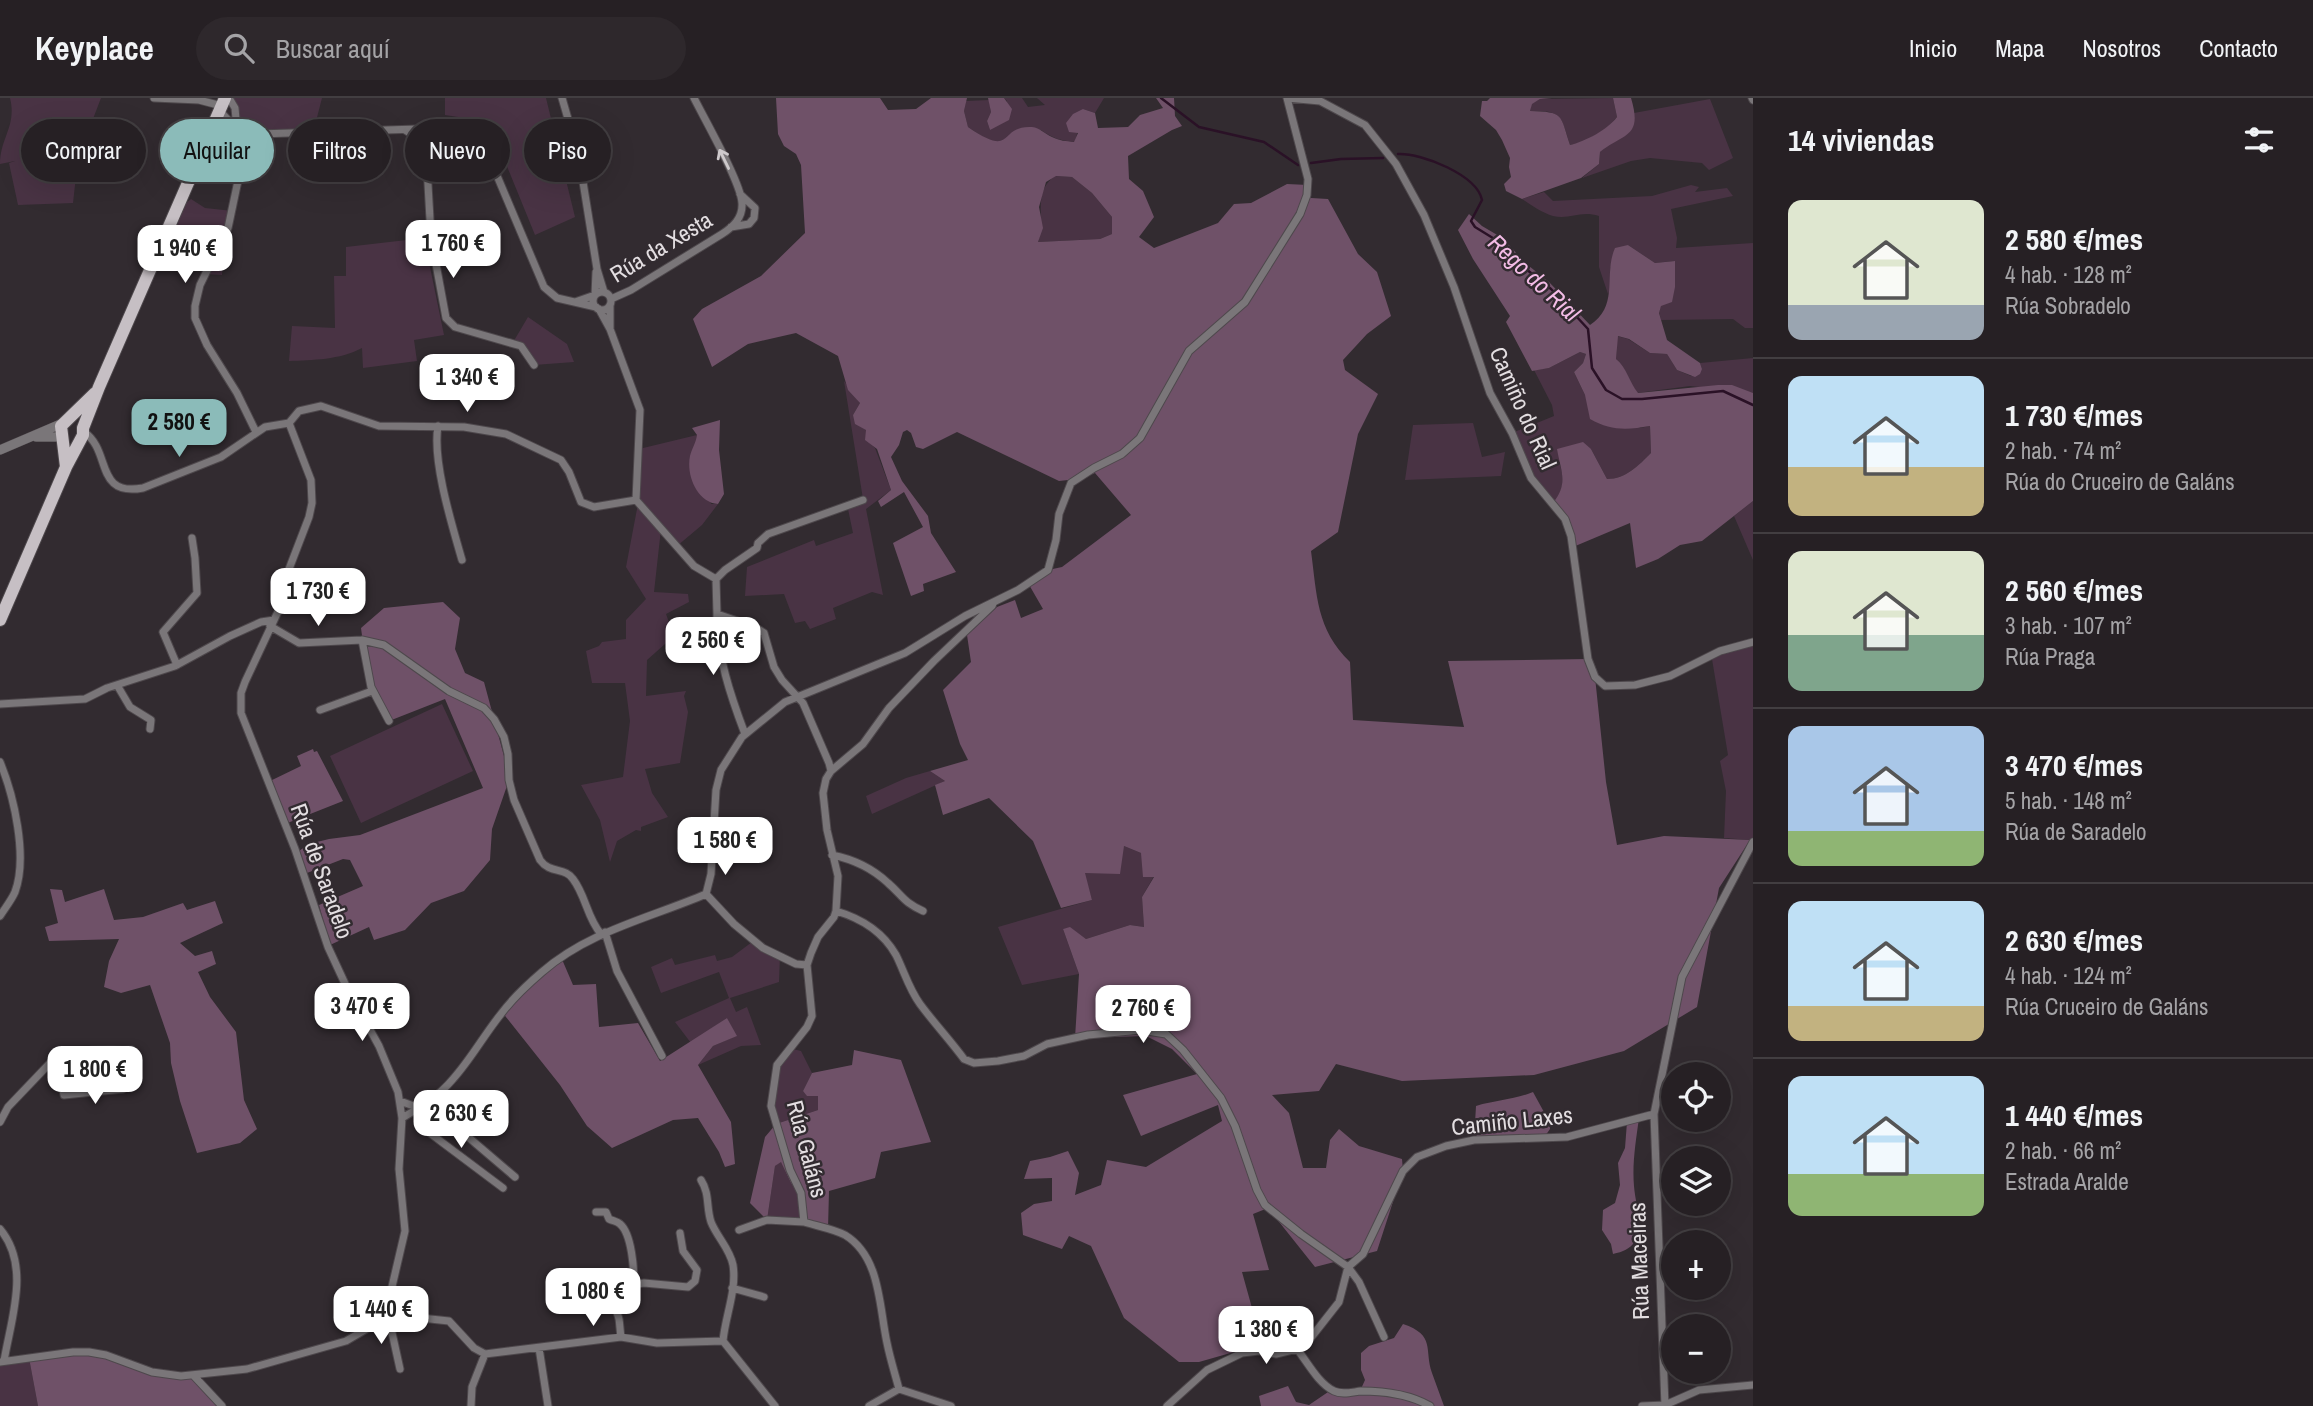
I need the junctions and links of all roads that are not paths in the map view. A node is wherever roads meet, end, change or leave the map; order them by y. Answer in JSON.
{"nodes":[{"id":1,"x":154,"y":98,"type":"edge"},
{"id":2,"x":562,"y":98,"type":"edge"},
{"id":3,"x":695,"y":98,"type":"edge"},
{"id":4,"x":1287,"y":98,"type":"edge"},
{"id":5,"x":224,"y":103,"type":"edge"},
{"id":6,"x":237,"y":114,"type":"junction"},
{"id":7,"x":217,"y":119,"type":"edge"},
{"id":8,"x":234,"y":119,"type":"edge"},
{"id":9,"x":241,"y":119,"type":"edge"},
{"id":10,"x":405,"y":130,"type":"edge"},
{"id":11,"x":274,"y":131,"type":"edge"},
{"id":12,"x":189,"y":182,"type":"edge"},
{"id":13,"x":238,"y":182,"type":"edge"},
{"id":14,"x":427,"y":182,"type":"edge"},
{"id":15,"x":500,"y":182,"type":"edge"},
{"id":16,"x":740,"y":194,"type":"junction"},
{"id":17,"x":731,"y":228,"type":"junction"},
{"id":18,"x":597,"y":269,"type":"junction"},
{"id":19,"x":604,"y":292,"type":"junction"},
{"id":20,"x":595,"y":295,"type":"junction"},
{"id":21,"x":575,"y":302,"type":"junction"},
{"id":22,"x":611,"y":302,"type":"junction"},
{"id":23,"x":598,"y":308,"type":"junction"},
{"id":24,"x":610,"y":330,"type":"junction"},
{"id":25,"x":534,"y":365,"type":"dead end"},
{"id":26,"x":99,"y":387,"type":"junction"},
{"id":27,"x":66,"y":421,"type":"junction"},
{"id":28,"x":289,"y":423,"type":"junction"},
{"id":29,"x":438,"y":426,"type":"junction"},
{"id":30,"x":256,"y":432,"type":"junction"},
{"id":31,"x":82,"y":433,"type":"junction"},
{"id":32,"x":28,"y":439,"type":"junction"},
{"id":33,"x":63,"y":439,"type":"junction"},
{"id":34,"x":0,"y":450,"type":"edge"},
{"id":35,"x":66,"y":467,"type":"junction"},
{"id":36,"x":863,"y":499,"type":"dead end"},
{"id":37,"x":636,"y":500,"type":"junction"},
{"id":38,"x":192,"y":538,"type":"dead end"},
{"id":39,"x":462,"y":560,"type":"dead end"},
{"id":40,"x":716,"y":579,"type":"junction"},
{"id":41,"x":994,"y":601,"type":"junction"},
{"id":42,"x":717,"y":614,"type":"junction"},
{"id":43,"x":965,"y":616,"type":"junction"},
{"id":44,"x":0,"y":620,"type":"edge"},
{"id":45,"x":272,"y":623,"type":"junction"},
{"id":46,"x":970,"y":626,"type":"junction"},
{"id":47,"x":362,"y":640,"type":"junction"},
{"id":48,"x":1753,"y":642,"type":"edge"},
{"id":49,"x":177,"y":665,"type":"junction"},
{"id":50,"x":117,"y":685,"type":"junction"},
{"id":51,"x":372,"y":691,"type":"junction"},
{"id":52,"x":797,"y":697,"type":"junction"},
{"id":53,"x":0,"y":704,"type":"edge"},
{"id":54,"x":320,"y":710,"type":"dead end"},
{"id":55,"x":389,"y":721,"type":"dead end"},
{"id":56,"x":150,"y":729,"type":"dead end"},
{"id":57,"x":745,"y":734,"type":"junction"},
{"id":58,"x":0,"y":762,"type":"edge"},
{"id":59,"x":831,"y":771,"type":"junction"},
{"id":60,"x":1753,"y":842,"type":"edge"},
{"id":61,"x":832,"y":855,"type":"junction"},
{"id":62,"x":706,"y":894,"type":"junction"},
{"id":63,"x":836,"y":911,"type":"junction"},
{"id":64,"x":923,"y":911,"type":"dead end"},
{"id":65,"x":0,"y":916,"type":"edge"},
{"id":66,"x":603,"y":933,"type":"junction"},
{"id":67,"x":807,"y":965,"type":"junction"},
{"id":68,"x":662,"y":1056,"type":"dead end"},
{"id":69,"x":57,"y":1058,"type":"junction"},
{"id":70,"x":124,"y":1069,"type":"junction"},
{"id":71,"x":60,"y":1076,"type":"junction"},
{"id":72,"x":400,"y":1101,"type":"junction"},
{"id":73,"x":426,"y":1104,"type":"junction"},
{"id":74,"x":419,"y":1108,"type":"junction"},
{"id":75,"x":1654,"y":1114,"type":"junction"},
{"id":76,"x":402,"y":1118,"type":"junction"},
{"id":77,"x":0,"y":1122,"type":"edge"},
{"id":78,"x":515,"y":1177,"type":"dead end"},
{"id":79,"x":701,"y":1180,"type":"dead end"},
{"id":80,"x":503,"y":1188,"type":"dead end"},
{"id":81,"x":596,"y":1212,"type":"dead end"},
{"id":82,"x":804,"y":1222,"type":"junction"},
{"id":83,"x":0,"y":1229,"type":"edge"},
{"id":84,"x":739,"y":1230,"type":"dead end"},
{"id":85,"x":680,"y":1233,"type":"dead end"},
{"id":86,"x":1348,"y":1267,"type":"junction"},
{"id":87,"x":634,"y":1284,"type":"junction"},
{"id":88,"x":732,"y":1288,"type":"junction"},
{"id":89,"x":764,"y":1297,"type":"dead end"},
{"id":90,"x":389,"y":1319,"type":"junction"},
{"id":91,"x":380,"y":1320,"type":"junction"},
{"id":92,"x":621,"y":1337,"type":"junction"},
{"id":93,"x":1384,"y":1337,"type":"dead end"},
{"id":94,"x":723,"y":1341,"type":"junction"},
{"id":95,"x":539,"y":1348,"type":"junction"},
{"id":96,"x":1297,"y":1349,"type":"junction"},
{"id":97,"x":485,"y":1354,"type":"junction"},
{"id":98,"x":2,"y":1362,"type":"edge"},
{"id":99,"x":400,"y":1369,"type":"dead end"},
{"id":100,"x":194,"y":1376,"type":"junction"},
{"id":101,"x":1753,"y":1385,"type":"edge"},
{"id":102,"x":899,"y":1390,"type":"junction"},
{"id":103,"x":1665,"y":1405,"type":"edge"},
{"id":104,"x":222,"y":1406,"type":"edge"},
{"id":105,"x":471,"y":1406,"type":"edge"},
{"id":106,"x":548,"y":1406,"type":"edge"},
{"id":107,"x":775,"y":1406,"type":"edge"},
{"id":108,"x":869,"y":1406,"type":"edge"},
{"id":109,"x":951,"y":1406,"type":"edge"},
{"id":110,"x":1167,"y":1406,"type":"edge"},
{"id":111,"x":1430,"y":1406,"type":"edge"},
{"id":112,"x":1642,"y":1406,"type":"edge"}],
"edges":[{"from":1,"to":5,"type":"street"},
{"from":2,"to":18,"type":"street"},
{"from":16,"to":3,"type":"street","name":"Rúa da Xesta","one_way":true},
{"from":4,"to":41,"type":"street","name":"Camiño do Rial"},
{"from":4,"to":48,"type":"street","name":"Camiño do Rial"},
{"from":5,"to":6,"type":"street"},
{"from":5,"to":7,"type":"main road"},
{"from":6,"to":8,"type":"street"},
{"from":6,"to":9,"type":"street"},
{"from":10,"to":11,"type":"street"},
{"from":12,"to":26,"type":"main road"},
{"from":13,"to":30,"type":"street"},
{"from":14,"to":25,"type":"street"},
{"from":15,"to":21,"type":"street"},
{"from":16,"to":17,"type":"street","name":"Rúa da Xesta"},
{"from":16,"to":17,"type":"street","name":"Rúa da Xesta"},
{"from":17,"to":22,"type":"street","name":"Rúa da Xesta"},
{"from":18,"to":19,"type":"street"},
{"from":18,"to":20,"type":"street"},
{"from":19,"to":20,"type":"street"},
{"from":19,"to":22,"type":"street"},
{"from":20,"to":21,"type":"street"},
{"from":20,"to":23,"type":"street"},
{"from":21,"to":23,"type":"street"},
{"from":22,"to":23,"type":"street"},
{"from":22,"to":24,"type":"street"},
{"from":23,"to":24,"type":"street"},
{"from":24,"to":37,"type":"street"},
{"from":26,"to":27,"type":"main road"},
{"from":26,"to":31,"type":"main road"},
{"from":27,"to":31,"type":"main road"},
{"from":27,"to":32,"type":"street"},
{"from":27,"to":33,"type":"main road"},
{"from":28,"to":29,"type":"street"},
{"from":28,"to":30,"type":"street"},
{"from":28,"to":45,"type":"street","name":"Rúa de Saradelo"},
{"from":29,"to":37,"type":"street"},
{"from":29,"to":39,"type":"street"},
{"from":30,"to":31,"type":"street"},
{"from":31,"to":33,"type":"main road"},
{"from":31,"to":35,"type":"main road"},
{"from":32,"to":33,"type":"street"},
{"from":32,"to":34,"type":"street"},
{"from":33,"to":35,"type":"main road"},
{"from":35,"to":44,"type":"main road"},
{"from":36,"to":40,"type":"street"},
{"from":37,"to":40,"type":"street"},
{"from":38,"to":49,"type":"street"},
{"from":40,"to":42,"type":"street"},
{"from":41,"to":43,"type":"street","name":"Camiño do Rial"},
{"from":41,"to":46,"type":"street"},
{"from":42,"to":52,"type":"street"},
{"from":42,"to":57,"type":"street"},
{"from":43,"to":46,"type":"street"},
{"from":43,"to":52,"type":"street","name":"Camiño do Rial"},
{"from":45,"to":47,"type":"street"},
{"from":45,"to":49,"type":"street"},
{"from":45,"to":72,"type":"street","name":"Rúa de Saradelo"},
{"from":46,"to":59,"type":"street"},
{"from":47,"to":51,"type":"street"},
{"from":47,"to":66,"type":"street"},
{"from":49,"to":50,"type":"street"},
{"from":50,"to":53,"type":"street"},
{"from":50,"to":56,"type":"street"},
{"from":51,"to":54,"type":"street"},
{"from":51,"to":55,"type":"street"},
{"from":52,"to":57,"type":"street","name":"Camiño do Rial"},
{"from":52,"to":59,"type":"street"},
{"from":57,"to":62,"type":"street","name":"Camiño do Rial"},
{"from":58,"to":65,"type":"street"},
{"from":59,"to":61,"type":"street"},
{"from":60,"to":75,"type":"street","name":"Rúa Maceiras"},
{"from":61,"to":63,"type":"street"},
{"from":61,"to":64,"type":"street"},
{"from":62,"to":66,"type":"street"},
{"from":62,"to":67,"type":"street"},
{"from":63,"to":67,"type":"street","name":"Rúa Galáns"},
{"from":63,"to":86,"type":"street"},
{"from":66,"to":68,"type":"street"},
{"from":66,"to":73,"type":"street"},
{"from":67,"to":82,"type":"street","name":"Rúa Galáns"},
{"from":69,"to":70,"type":"street"},
{"from":69,"to":71,"type":"street"},
{"from":69,"to":77,"type":"street"},
{"from":70,"to":71,"type":"street"},
{"from":70,"to":71,"type":"street"},
{"from":72,"to":74,"type":"street"},
{"from":72,"to":76,"type":"street","name":"Rúa de Saradelo"},
{"from":73,"to":74,"type":"street"},
{"from":73,"to":78,"type":"street"},
{"from":74,"to":76,"type":"street"},
{"from":74,"to":80,"type":"street"},
{"from":75,"to":86,"type":"street","name":"Camiño Laxes"},
{"from":75,"to":103,"type":"street","name":"Rúa Maceiras"},
{"from":76,"to":91,"type":"street","name":"Rúa de Saradelo"},
{"from":79,"to":88,"type":"street"},
{"from":81,"to":87,"type":"street"},
{"from":82,"to":84,"type":"street"},
{"from":82,"to":102,"type":"street","name":"Rúa Galáns"},
{"from":83,"to":98,"type":"street"},
{"from":85,"to":87,"type":"street"},
{"from":86,"to":93,"type":"street"},
{"from":86,"to":96,"type":"street","name":"Camiño Laxes"},
{"from":87,"to":92,"type":"street"},
{"from":88,"to":89,"type":"street"},
{"from":88,"to":94,"type":"street"},
{"from":90,"to":91,"type":"street"},
{"from":90,"to":97,"type":"street"},
{"from":90,"to":99,"type":"street"},
{"from":91,"to":100,"type":"street"},
{"from":92,"to":94,"type":"street"},
{"from":92,"to":95,"type":"street"},
{"from":94,"to":107,"type":"street"},
{"from":95,"to":97,"type":"street"},
{"from":95,"to":106,"type":"street"},
{"from":96,"to":110,"type":"street"},
{"from":96,"to":111,"type":"street"},
{"from":97,"to":105,"type":"street"},
{"from":98,"to":100,"type":"street"},
{"from":100,"to":104,"type":"street"},
{"from":101,"to":103,"type":"street"},
{"from":102,"to":108,"type":"street"},
{"from":102,"to":109,"type":"street"},
{"from":103,"to":112,"type":"street"}]}
